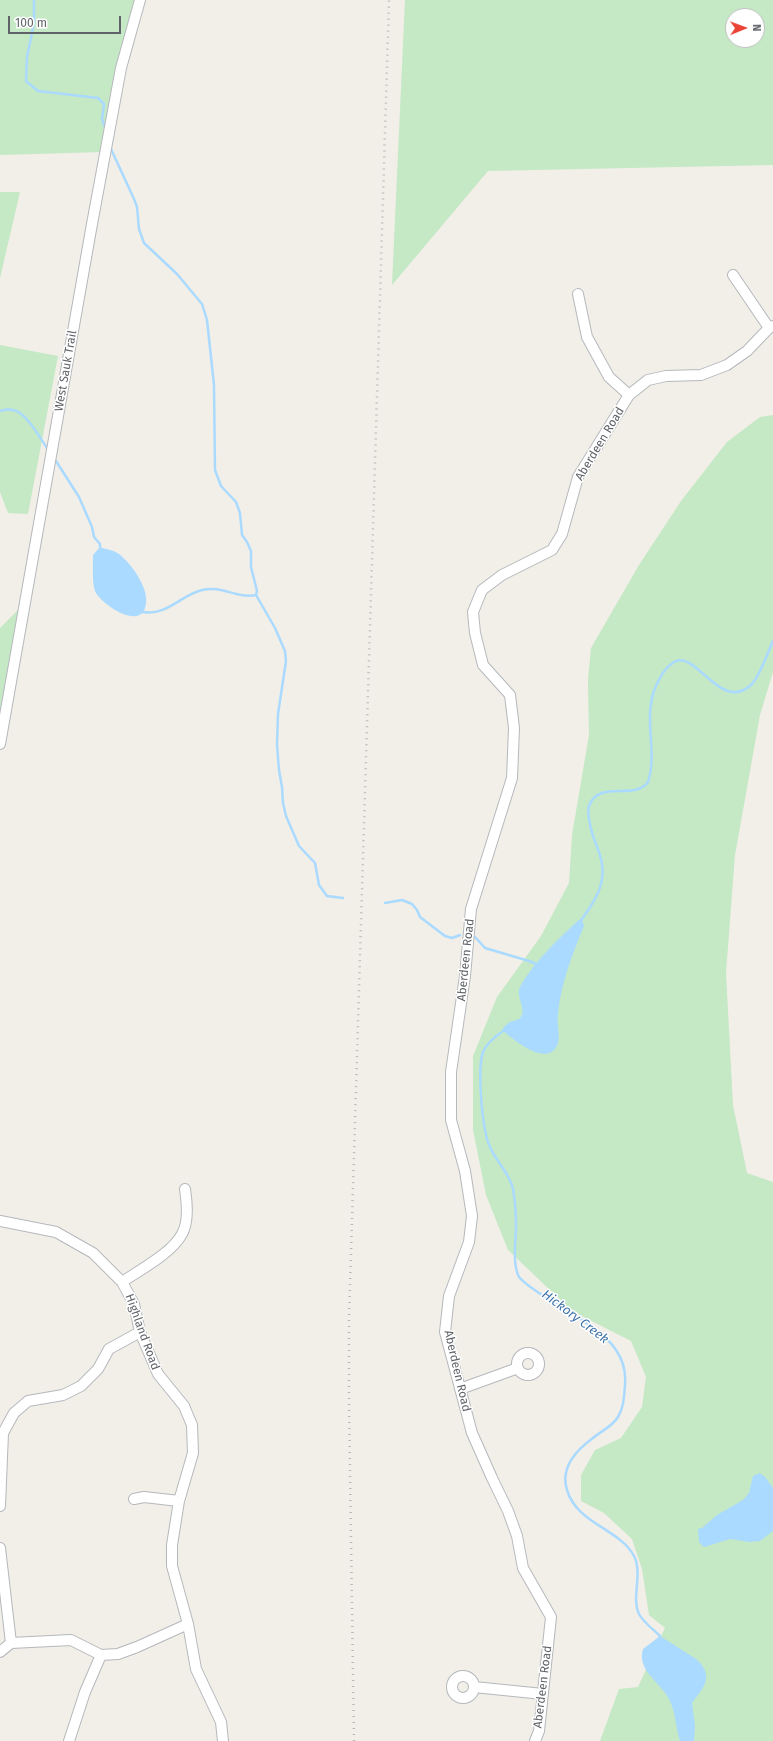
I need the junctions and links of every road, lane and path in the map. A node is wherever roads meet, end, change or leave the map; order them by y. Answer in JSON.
{"nodes":[{"id":1,"x":140,"y":0,"type":"edge"},
{"id":2,"x":733,"y":275,"type":"dead end"},
{"id":3,"x":578,"y":294,"type":"dead end"},
{"id":4,"x":771,"y":327,"type":"edge"},
{"id":5,"x":629,"y":395,"type":"junction"},
{"id":6,"x":0,"y":744,"type":"edge"},
{"id":7,"x":185,"y":1189,"type":"dead end"},
{"id":8,"x":0,"y":1221,"type":"edge"},
{"id":9,"x":122,"y":1282,"type":"junction"},
{"id":10,"x":140,"y":1332,"type":"junction"},
{"id":11,"x":518,"y":1368,"type":"dead end"},
{"id":12,"x":460,"y":1389,"type":"junction"},
{"id":13,"x":134,"y":1499,"type":"dead end"},
{"id":14,"x":179,"y":1501,"type":"junction"},
{"id":15,"x":0,"y":1506,"type":"edge"},
{"id":16,"x":0,"y":1548,"type":"edge"},
{"id":17,"x":188,"y":1624,"type":"junction"},
{"id":18,"x":11,"y":1643,"type":"junction"},
{"id":19,"x":0,"y":1652,"type":"edge"},
{"id":20,"x":101,"y":1655,"type":"junction"},
{"id":21,"x":474,"y":1687,"type":"dead end"},
{"id":22,"x":543,"y":1694,"type":"junction"},
{"id":23,"x":69,"y":1741,"type":"edge"},
{"id":24,"x":224,"y":1741,"type":"edge"},
{"id":25,"x":535,"y":1741,"type":"edge"}],
"edges":[{"from":1,"to":6,"type":"street","name":"West Sauk Trail"},
{"from":2,"to":4,"type":"street"},
{"from":3,"to":5,"type":"street"},
{"from":4,"to":5,"type":"street","name":"Aberdeen Road"},
{"from":5,"to":12,"type":"street","name":"Aberdeen Road"},
{"from":7,"to":9,"type":"street"},
{"from":8,"to":9,"type":"street","name":"Highland Road"},
{"from":9,"to":10,"type":"street","name":"Highland Road"},
{"from":10,"to":14,"type":"street","name":"Highland Road"},
{"from":10,"to":15,"type":"street"},
{"from":11,"to":12,"type":"street"},
{"from":12,"to":22,"type":"street","name":"Aberdeen Road"},
{"from":13,"to":14,"type":"street"},
{"from":14,"to":17,"type":"street","name":"Highland Road"},
{"from":16,"to":18,"type":"street"},
{"from":17,"to":20,"type":"street"},
{"from":17,"to":24,"type":"street","name":"Highland Road"},
{"from":18,"to":19,"type":"street"},
{"from":18,"to":20,"type":"street"},
{"from":20,"to":23,"type":"street"},
{"from":21,"to":22,"type":"street"},
{"from":22,"to":25,"type":"street","name":"Aberdeen Road"}]}
